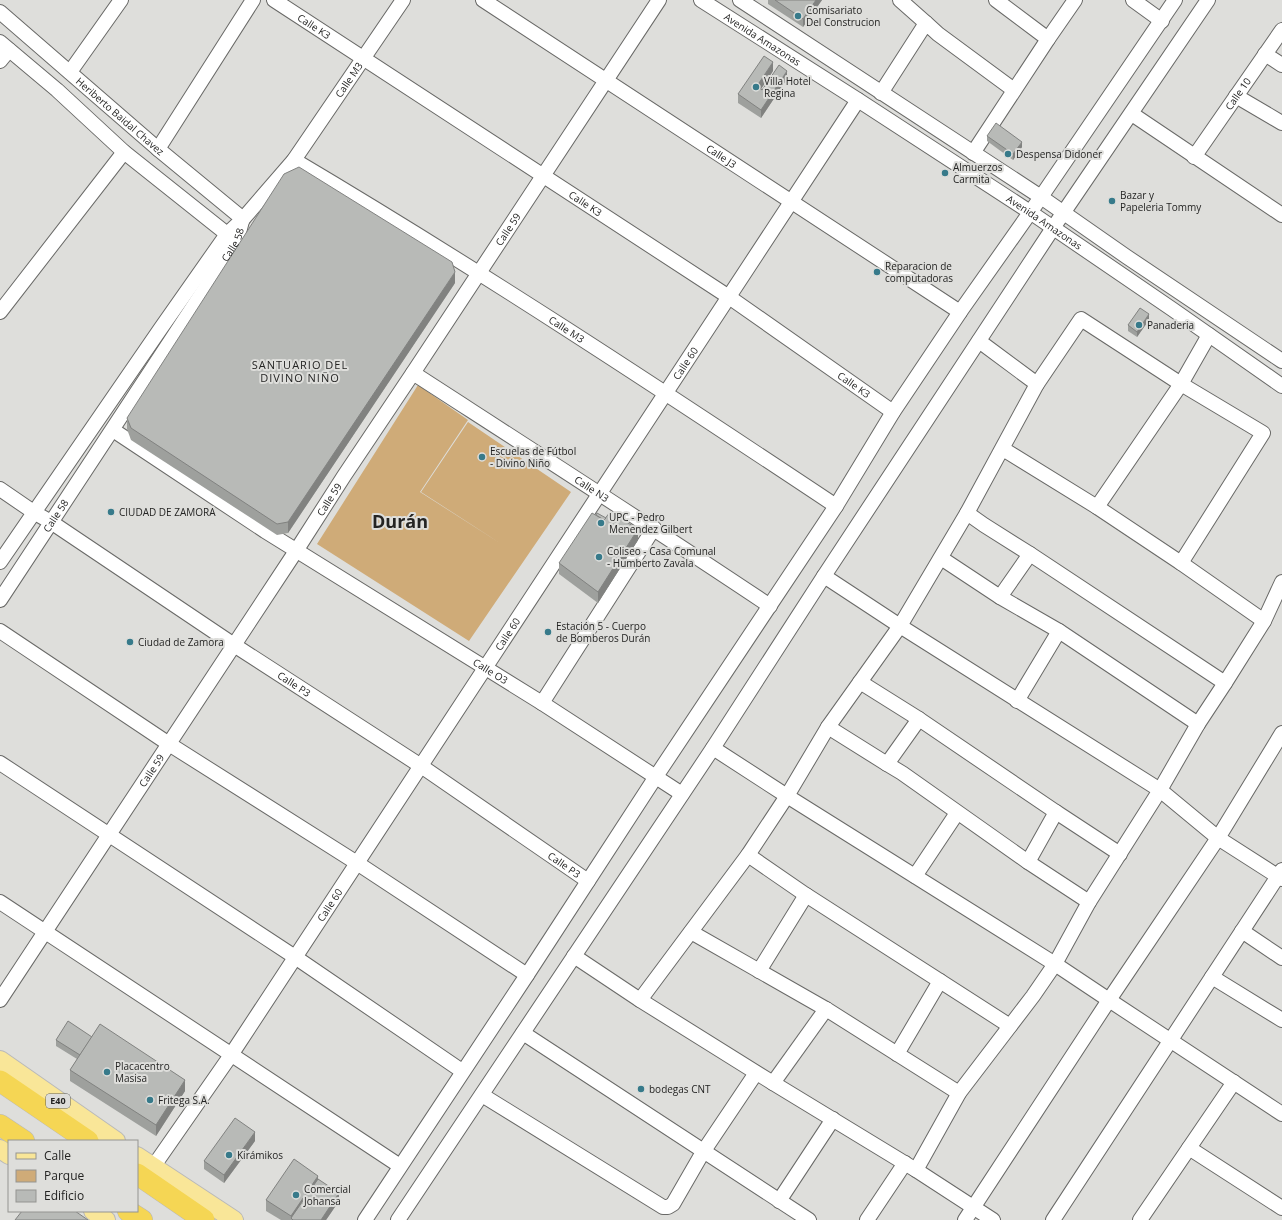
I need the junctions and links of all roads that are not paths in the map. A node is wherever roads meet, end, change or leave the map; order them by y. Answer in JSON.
{"nodes":[{"id":1,"x":121,"y":0,"type":"edge"},
{"id":2,"x":253,"y":0,"type":"edge"},
{"id":3,"x":274,"y":0,"type":"edge"},
{"id":4,"x":403,"y":0,"type":"edge"},
{"id":5,"x":483,"y":0,"type":"edge"},
{"id":6,"x":659,"y":0,"type":"edge"},
{"id":7,"x":701,"y":0,"type":"edge"},
{"id":8,"x":740,"y":0,"type":"edge"},
{"id":9,"x":900,"y":0,"type":"edge"},
{"id":10,"x":996,"y":0,"type":"edge"},
{"id":11,"x":1075,"y":0,"type":"edge"},
{"id":12,"x":1133,"y":0,"type":"edge"},
{"id":13,"x":1175,"y":0,"type":"edge"},
{"id":14,"x":1208,"y":0,"type":"edge"},
{"id":15,"x":761,"y":6,"type":"edge"},
{"id":16,"x":0,"y":12,"type":"edge"},
{"id":17,"x":1162,"y":20,"type":"junction"},
{"id":18,"x":926,"y":23,"type":"junction"},
{"id":19,"x":1282,"y":30,"type":"edge"},
{"id":20,"x":1048,"y":39,"type":"junction"},
{"id":21,"x":5,"y":46,"type":"edge"},
{"id":22,"x":1265,"y":54,"type":"junction"},
{"id":23,"x":364,"y":58,"type":"junction"},
{"id":24,"x":0,"y":61,"type":"edge"},
{"id":25,"x":1282,"y":65,"type":"edge"},
{"id":26,"x":70,"y":72,"type":"junction"},
{"id":27,"x":606,"y":80,"type":"junction"},
{"id":28,"x":1014,"y":90,"type":"junction"},
{"id":29,"x":881,"y":93,"type":"junction"},
{"id":30,"x":1236,"y":96,"type":"junction"},
{"id":31,"x":858,"y":100,"type":"junction"},
{"id":32,"x":1132,"y":114,"type":"junction"},
{"id":33,"x":1282,"y":123,"type":"edge"},
{"id":34,"x":158,"y":149,"type":"junction"},
{"id":35,"x":124,"y":152,"type":"junction"},
{"id":36,"x":973,"y":154,"type":"junction"},
{"id":37,"x":1194,"y":156,"type":"junction"},
{"id":38,"x":294,"y":160,"type":"junction"},
{"id":39,"x":543,"y":176,"type":"junction"},
{"id":40,"x":1041,"y":197,"type":"junction"},
{"id":41,"x":792,"y":202,"type":"junction"},
{"id":42,"x":1030,"y":212,"type":"junction"},
{"id":43,"x":1064,"y":213,"type":"junction"},
{"id":44,"x":1282,"y":215,"type":"edge"},
{"id":45,"x":243,"y":219,"type":"junction"},
{"id":46,"x":1053,"y":228,"type":"junction"},
{"id":47,"x":232,"y":237,"type":"junction"},
{"id":48,"x":479,"y":274,"type":"junction"},
{"id":49,"x":729,"y":297,"type":"junction"},
{"id":50,"x":0,"y":312,"type":"edge"},
{"id":51,"x":960,"y":312,"type":"junction"},
{"id":52,"x":1209,"y":335,"type":"junction"},
{"id":53,"x":979,"y":341,"type":"junction"},
{"id":54,"x":1282,"y":361,"type":"edge"},
{"id":55,"x":413,"y":373,"type":"junction"},
{"id":56,"x":1038,"y":384,"type":"junction"},
{"id":57,"x":1181,"y":384,"type":"junction"},
{"id":58,"x":1282,"y":386,"type":"edge"},
{"id":59,"x":666,"y":393,"type":"junction"},
{"id":60,"x":893,"y":412,"type":"junction"},
{"id":61,"x":112,"y":430,"type":"junction"},
{"id":62,"x":1003,"y":449,"type":"junction"},
{"id":63,"x":0,"y":489,"type":"edge"},
{"id":64,"x":599,"y":494,"type":"junction"},
{"id":65,"x":836,"y":506,"type":"junction"},
{"id":66,"x":1097,"y":507,"type":"junction"},
{"id":67,"x":35,"y":513,"type":"junction"},
{"id":68,"x":967,"y":513,"type":"junction"},
{"id":69,"x":51,"y":522,"type":"junction"},
{"id":70,"x":654,"y":528,"type":"junction"},
{"id":71,"x":296,"y":551,"type":"junction"},
{"id":72,"x":1030,"y":554,"type":"junction"},
{"id":73,"x":941,"y":558,"type":"junction"},
{"id":74,"x":0,"y":562,"type":"edge"},
{"id":75,"x":1181,"y":563,"type":"junction"},
{"id":76,"x":824,"y":576,"type":"junction"},
{"id":77,"x":1282,"y":582,"type":"edge"},
{"id":78,"x":1000,"y":597,"type":"junction"},
{"id":79,"x":0,"y":600,"type":"edge"},
{"id":80,"x":770,"y":606,"type":"junction"},
{"id":81,"x":1264,"y":621,"type":"junction"},
{"id":82,"x":900,"y":626,"type":"junction"},
{"id":83,"x":0,"y":631,"type":"edge"},
{"id":84,"x":1059,"y":631,"type":"junction"},
{"id":85,"x":234,"y":645,"type":"junction"},
{"id":86,"x":485,"y":668,"type":"junction"},
{"id":87,"x":860,"y":682,"type":"junction"},
{"id":88,"x":1225,"y":683,"type":"junction"},
{"id":89,"x":1018,"y":701,"type":"junction"},
{"id":90,"x":542,"y":703,"type":"junction"},
{"id":91,"x":919,"y":719,"type":"junction"},
{"id":92,"x":1198,"y":724,"type":"junction"},
{"id":93,"x":828,"y":727,"type":"junction"},
{"id":94,"x":1282,"y":733,"type":"edge"},
{"id":95,"x":169,"y":744,"type":"junction"},
{"id":96,"x":713,"y":748,"type":"junction"},
{"id":97,"x":0,"y":763,"type":"edge"},
{"id":98,"x":887,"y":764,"type":"junction"},
{"id":99,"x":421,"y":766,"type":"junction"},
{"id":100,"x":655,"y":778,"type":"junction"},
{"id":101,"x":1160,"y":790,"type":"junction"},
{"id":102,"x":682,"y":794,"type":"junction"},
{"id":103,"x":787,"y":796,"type":"junction"},
{"id":104,"x":1056,"y":812,"type":"junction"},
{"id":105,"x":957,"y":813,"type":"junction"},
{"id":106,"x":109,"y":835,"type":"junction"},
{"id":107,"x":1218,"y":838,"type":"junction"},
{"id":108,"x":1120,"y":854,"type":"junction"},
{"id":109,"x":748,"y":855,"type":"junction"},
{"id":110,"x":1028,"y":862,"type":"junction"},
{"id":111,"x":357,"y":863,"type":"junction"},
{"id":112,"x":1281,"y":875,"type":"edge"},
{"id":113,"x":915,"y":876,"type":"junction"},
{"id":114,"x":588,"y":881,"type":"junction"},
{"id":115,"x":806,"y":895,"type":"junction"},
{"id":116,"x":0,"y":902,"type":"edge"},
{"id":117,"x":1089,"y":902,"type":"junction"},
{"id":118,"x":1242,"y":931,"type":"junction"},
{"id":119,"x":46,"y":932,"type":"junction"},
{"id":120,"x":691,"y":932,"type":"junction"},
{"id":121,"x":574,"y":956,"type":"junction"},
{"id":122,"x":295,"y":957,"type":"junction"},
{"id":123,"x":1282,"y":958,"type":"edge"},
{"id":124,"x":1056,"y":964,"type":"junction"},
{"id":125,"x":758,"y":971,"type":"junction"},
{"id":126,"x":527,"y":975,"type":"junction"},
{"id":127,"x":1212,"y":977,"type":"junction"},
{"id":128,"x":940,"y":981,"type":"junction"},
{"id":129,"x":0,"y":1000,"type":"edge"},
{"id":130,"x":640,"y":1000,"type":"junction"},
{"id":131,"x":1109,"y":1000,"type":"junction"},
{"id":132,"x":826,"y":1009,"type":"junction"},
{"id":133,"x":1282,"y":1020,"type":"edge"},
{"id":134,"x":1010,"y":1026,"type":"junction"},
{"id":135,"x":523,"y":1032,"type":"junction"},
{"id":136,"x":1171,"y":1040,"type":"junction"},
{"id":137,"x":897,"y":1054,"type":"junction"},
{"id":138,"x":231,"y":1055,"type":"junction"},
{"id":139,"x":0,"y":1060,"type":"edge"},
{"id":140,"x":462,"y":1071,"type":"junction"},
{"id":141,"x":756,"y":1073,"type":"junction"},
{"id":142,"x":0,"y":1081,"type":"edge"},
{"id":143,"x":1234,"y":1082,"type":"junction"},
{"id":144,"x":773,"y":1083,"type":"junction"},
{"id":145,"x":959,"y":1093,"type":"junction"},
{"id":146,"x":482,"y":1095,"type":"junction"},
{"id":147,"x":1282,"y":1114,"type":"edge"},
{"id":148,"x":833,"y":1119,"type":"junction"},
{"id":149,"x":0,"y":1125,"type":"edge"},
{"id":150,"x":22,"y":1140,"type":"edge"},
{"id":151,"x":87,"y":1140,"type":"edge"},
{"id":152,"x":115,"y":1140,"type":"edge"},
{"id":153,"x":1189,"y":1148,"type":"junction"},
{"id":154,"x":703,"y":1152,"type":"junction"},
{"id":155,"x":138,"y":1158,"type":"edge"},
{"id":156,"x":400,"y":1166,"type":"junction"},
{"id":157,"x":910,"y":1166,"type":"junction"},
{"id":158,"x":145,"y":1170,"type":"edge"},
{"id":159,"x":779,"y":1201,"type":"junction"},
{"id":160,"x":973,"y":1207,"type":"junction"},
{"id":161,"x":1282,"y":1208,"type":"edge"},
{"id":162,"x":94,"y":1212,"type":"edge"},
{"id":163,"x":130,"y":1212,"type":"edge"},
{"id":164,"x":106,"y":1220,"type":"edge"},
{"id":165,"x":142,"y":1220,"type":"edge"},
{"id":166,"x":204,"y":1220,"type":"edge"},
{"id":167,"x":234,"y":1220,"type":"edge"},
{"id":168,"x":365,"y":1220,"type":"edge"},
{"id":169,"x":398,"y":1220,"type":"edge"},
{"id":170,"x":810,"y":1220,"type":"edge"},
{"id":171,"x":867,"y":1220,"type":"edge"},
{"id":172,"x":965,"y":1220,"type":"edge"},
{"id":173,"x":993,"y":1220,"type":"edge"},
{"id":174,"x":1053,"y":1220,"type":"edge"},
{"id":175,"x":1140,"y":1220,"type":"edge"}],
"edges":[{"from":1,"to":26,"type":"street"},
{"from":2,"to":34,"type":"street"},
{"from":3,"to":23,"type":"street","name":"Calle K3"},
{"from":4,"to":23,"type":"street","name":"Calle M3"},
{"from":5,"to":27,"type":"street","name":"Calle J3"},
{"from":6,"to":27,"type":"street","name":"Calle 59"},
{"from":7,"to":31,"type":"street","name":"Avenida Amazonas"},
{"from":8,"to":15,"type":"street","name":"Avenida Amazonas"},
{"from":9,"to":18,"type":"street"},
{"from":10,"to":20,"type":"street"},
{"from":11,"to":20,"type":"street"},
{"from":12,"to":17,"type":"street"},
{"from":13,"to":17,"type":"street"},
{"from":14,"to":32,"type":"street"},
{"from":15,"to":29,"type":"street","name":"Avenida Amazonas"},
{"from":16,"to":26,"type":"street","name":"Heriberto Baidal Chavez"},
{"from":17,"to":40,"type":"street"},
{"from":18,"to":28,"type":"street"},
{"from":18,"to":29,"type":"street"},
{"from":19,"to":22,"type":"street","name":"Calle 10"},
{"from":20,"to":28,"type":"street"},
{"from":21,"to":24,"type":"street"},
{"from":21,"to":35,"type":"street"},
{"from":22,"to":25,"type":"street"},
{"from":22,"to":30,"type":"street","name":"Calle 10"},
{"from":23,"to":38,"type":"street","name":"Calle M3"},
{"from":23,"to":39,"type":"street","name":"Calle K3"},
{"from":26,"to":34,"type":"street","name":"Heriberto Baidal Chavez"},
{"from":27,"to":39,"type":"street","name":"Calle 59"},
{"from":27,"to":41,"type":"street","name":"Calle J3"},
{"from":28,"to":36,"type":"street"},
{"from":29,"to":36,"type":"street","name":"Avenida Amazonas"},
{"from":30,"to":33,"type":"street"},
{"from":30,"to":37,"type":"street","name":"Calle 10"},
{"from":31,"to":41,"type":"street","name":"Calle 60"},
{"from":31,"to":42,"type":"street","name":"Avenida Amazonas"},
{"from":32,"to":37,"type":"street"},
{"from":32,"to":43,"type":"street"},
{"from":34,"to":45,"type":"street","name":"Heriberto Baidal Chavez"},
{"from":35,"to":47,"type":"street"},
{"from":35,"to":50,"type":"street"},
{"from":36,"to":40,"type":"street","name":"Avenida Amazonas"},
{"from":37,"to":44,"type":"street"},
{"from":38,"to":45,"type":"street","name":"Calle M3"},
{"from":38,"to":48,"type":"street","name":"Calle M3"},
{"from":39,"to":48,"type":"street","name":"Calle 59"},
{"from":39,"to":49,"type":"street","name":"Calle K3"},
{"from":40,"to":42,"type":"street"},
{"from":40,"to":43,"type":"street","name":"Avenida Amazonas"},
{"from":41,"to":49,"type":"street","name":"Calle 60"},
{"from":41,"to":51,"type":"street","name":"Calle J3"},
{"from":42,"to":46,"type":"street","name":"Avenida Amazonas"},
{"from":42,"to":51,"type":"street"},
{"from":43,"to":46,"type":"street"},
{"from":43,"to":54,"type":"street","name":"Avenida Amazonas"},
{"from":45,"to":47,"type":"street","name":"Calle 58"},
{"from":46,"to":52,"type":"street","name":"Avenida Amazonas"},
{"from":46,"to":53,"type":"street"},
{"from":47,"to":61,"type":"street","name":"Calle 58"},
{"from":47,"to":67,"type":"street","name":"Calle 58"},
{"from":48,"to":55,"type":"street","name":"Calle 59"},
{"from":48,"to":59,"type":"street","name":"Calle M3"},
{"from":49,"to":59,"type":"street","name":"Calle 60"},
{"from":49,"to":60,"type":"street","name":"Calle K3"},
{"from":51,"to":60,"type":"street"},
{"from":52,"to":57,"type":"street"},
{"from":52,"to":58,"type":"street","name":"Avenida Amazonas"},
{"from":53,"to":56,"type":"street"},
{"from":53,"to":76,"type":"street"},
{"from":55,"to":64,"type":"street","name":"Calle N3"},
{"from":55,"to":71,"type":"street","name":"Calle 59"},
{"from":56,"to":57,"type":"street"},
{"from":56,"to":62,"type":"street"},
{"from":57,"to":66,"type":"street"},
{"from":57,"to":75,"type":"street"},
{"from":59,"to":64,"type":"street","name":"Calle 60"},
{"from":59,"to":65,"type":"street","name":"Calle M3"},
{"from":60,"to":65,"type":"street"},
{"from":61,"to":69,"type":"street","name":"Calle 58"},
{"from":61,"to":71,"type":"street","name":"Calle O3"},
{"from":62,"to":66,"type":"street"},
{"from":62,"to":68,"type":"street"},
{"from":63,"to":67,"type":"street","name":"Calle P3"},
{"from":64,"to":70,"type":"street","name":"Calle N3"},
{"from":64,"to":86,"type":"street","name":"Calle 60"},
{"from":65,"to":80,"type":"street"},
{"from":66,"to":75,"type":"street"},
{"from":67,"to":69,"type":"street","name":"Calle P3"},
{"from":67,"to":74,"type":"street","name":"Calle 58"},
{"from":68,"to":72,"type":"street"},
{"from":68,"to":73,"type":"street"},
{"from":69,"to":79,"type":"street","name":"Calle 58"},
{"from":69,"to":85,"type":"street","name":"Calle P3"},
{"from":70,"to":80,"type":"street","name":"Calle N3"},
{"from":70,"to":90,"type":"street"},
{"from":71,"to":85,"type":"street","name":"Calle 59"},
{"from":71,"to":86,"type":"street","name":"Calle O3"},
{"from":72,"to":78,"type":"street"},
{"from":72,"to":88,"type":"street"},
{"from":73,"to":78,"type":"street"},
{"from":73,"to":82,"type":"street"},
{"from":75,"to":81,"type":"street"},
{"from":76,"to":82,"type":"street"},
{"from":76,"to":96,"type":"street"},
{"from":77,"to":81,"type":"street"},
{"from":78,"to":84,"type":"street"},
{"from":80,"to":100,"type":"street"},
{"from":81,"to":88,"type":"street"},
{"from":82,"to":87,"type":"street"},
{"from":82,"to":89,"type":"street"},
{"from":83,"to":95,"type":"street"},
{"from":84,"to":89,"type":"street"},
{"from":84,"to":92,"type":"street"},
{"from":85,"to":95,"type":"street","name":"Calle 59"},
{"from":85,"to":99,"type":"street","name":"Calle P3"},
{"from":86,"to":90,"type":"street","name":"Calle O3"},
{"from":86,"to":99,"type":"street","name":"Calle 60"},
{"from":87,"to":91,"type":"street"},
{"from":87,"to":93,"type":"street"},
{"from":88,"to":92,"type":"street"},
{"from":89,"to":101,"type":"street"},
{"from":90,"to":100,"type":"street","name":"Calle O3"},
{"from":91,"to":98,"type":"street"},
{"from":91,"to":104,"type":"street"},
{"from":92,"to":101,"type":"street"},
{"from":93,"to":98,"type":"street"},
{"from":93,"to":103,"type":"street"},
{"from":94,"to":107,"type":"street"},
{"from":95,"to":106,"type":"street","name":"Calle 59"},
{"from":95,"to":111,"type":"street"},
{"from":96,"to":102,"type":"street"},
{"from":96,"to":103,"type":"street"},
{"from":97,"to":106,"type":"street"},
{"from":98,"to":105,"type":"street"},
{"from":99,"to":111,"type":"street","name":"Calle 60"},
{"from":99,"to":114,"type":"street","name":"Calle P3"},
{"from":100,"to":102,"type":"street","name":"Calle O3"},
{"from":100,"to":114,"type":"street"},
{"from":101,"to":107,"type":"street"},
{"from":101,"to":108,"type":"street"},
{"from":102,"to":121,"type":"street"},
{"from":103,"to":109,"type":"street"},
{"from":103,"to":113,"type":"street"},
{"from":104,"to":108,"type":"street"},
{"from":104,"to":110,"type":"street"},
{"from":105,"to":110,"type":"street"},
{"from":105,"to":113,"type":"street"},
{"from":106,"to":119,"type":"street","name":"Calle 59"},
{"from":106,"to":122,"type":"street"},
{"from":107,"to":112,"type":"street"},
{"from":107,"to":131,"type":"street"},
{"from":108,"to":117,"type":"street"},
{"from":109,"to":115,"type":"street"},
{"from":109,"to":120,"type":"street"},
{"from":110,"to":117,"type":"street"},
{"from":111,"to":122,"type":"street","name":"Calle 60"},
{"from":111,"to":126,"type":"street"},
{"from":112,"to":118,"type":"street"},
{"from":113,"to":124,"type":"street"},
{"from":114,"to":126,"type":"street"},
{"from":115,"to":125,"type":"street"},
{"from":115,"to":128,"type":"street"},
{"from":116,"to":119,"type":"street"},
{"from":117,"to":124,"type":"street"},
{"from":118,"to":123,"type":"street"},
{"from":118,"to":127,"type":"street"},
{"from":119,"to":129,"type":"street","name":"Calle 59"},
{"from":119,"to":138,"type":"street"},
{"from":120,"to":125,"type":"street"},
{"from":120,"to":130,"type":"street"},
{"from":121,"to":130,"type":"street"},
{"from":121,"to":135,"type":"street"},
{"from":122,"to":138,"type":"street","name":"Calle 60"},
{"from":122,"to":140,"type":"street"},
{"from":124,"to":131,"type":"street"},
{"from":124,"to":134,"type":"street"},
{"from":125,"to":132,"type":"street"},
{"from":126,"to":140,"type":"street"},
{"from":127,"to":133,"type":"street"},
{"from":127,"to":136,"type":"street"},
{"from":128,"to":134,"type":"street"},
{"from":128,"to":137,"type":"street"},
{"from":130,"to":141,"type":"street"},
{"from":131,"to":136,"type":"street"},
{"from":131,"to":160,"type":"street"},
{"from":132,"to":137,"type":"street"},
{"from":132,"to":144,"type":"street"},
{"from":134,"to":145,"type":"street"},
{"from":135,"to":146,"type":"street"},
{"from":135,"to":154,"type":"street"},
{"from":136,"to":143,"type":"street"},
{"from":136,"to":174,"type":"street"},
{"from":137,"to":145,"type":"street"},
{"from":138,"to":156,"type":"street"},
{"from":138,"to":158,"type":"street","name":"Calle 60"},
{"from":139,"to":152,"type":"main road","number":"E40"},
{"from":140,"to":156,"type":"street"},
{"from":141,"to":144,"type":"street"},
{"from":141,"to":154,"type":"street"},
{"from":142,"to":151,"type":"highway","number":"E40"},
{"from":143,"to":147,"type":"street"},
{"from":143,"to":153,"type":"street"},
{"from":144,"to":148,"type":"street"},
{"from":145,"to":157,"type":"street"},
{"from":146,"to":154,"type":"street"},
{"from":146,"to":169,"type":"street"},
{"from":148,"to":157,"type":"street"},
{"from":148,"to":159,"type":"street"},
{"from":149,"to":150,"type":"highway"},
{"from":153,"to":161,"type":"street"},
{"from":153,"to":175,"type":"street"},
{"from":154,"to":159,"type":"street"},
{"from":155,"to":158,"type":"main road"},
{"from":156,"to":168,"type":"street"},
{"from":157,"to":160,"type":"street"},
{"from":157,"to":171,"type":"street"},
{"from":158,"to":166,"type":"highway"},
{"from":158,"to":167,"type":"main road"},
{"from":159,"to":170,"type":"street"},
{"from":160,"to":172,"type":"street"},
{"from":160,"to":173,"type":"street"},
{"from":162,"to":164,"type":"main road"},
{"from":163,"to":165,"type":"highway"}]}
